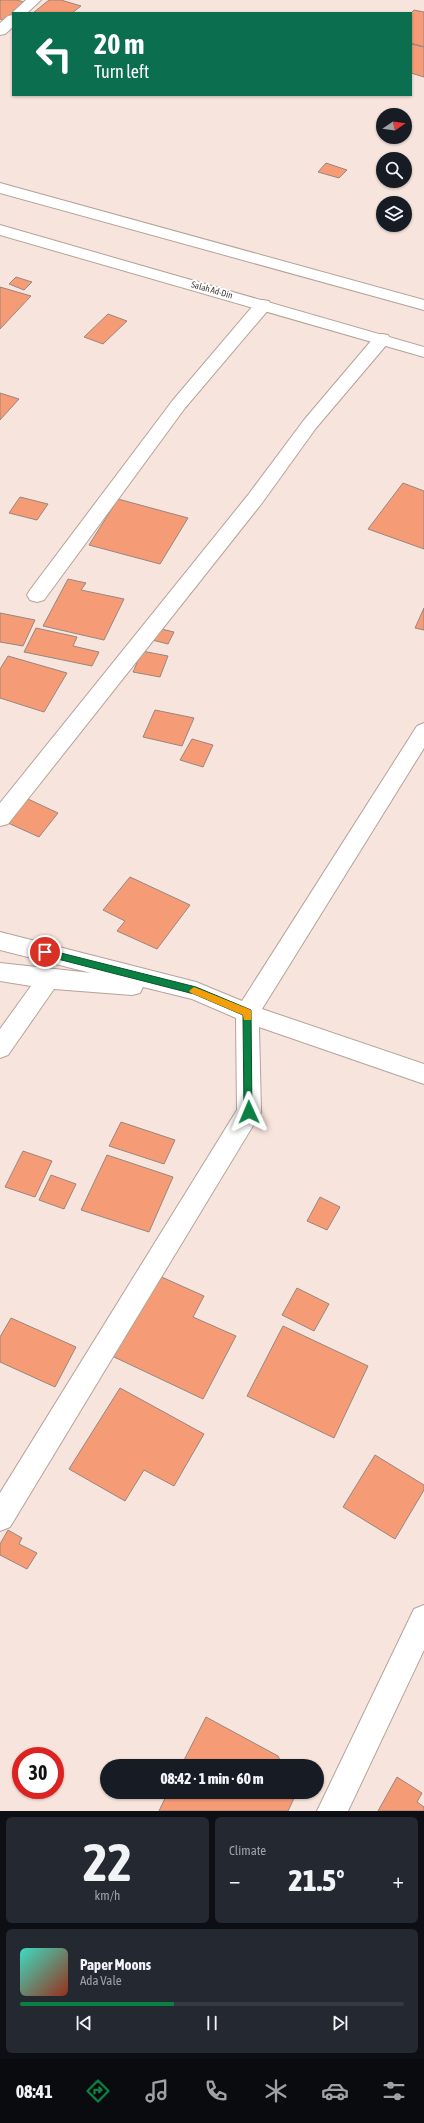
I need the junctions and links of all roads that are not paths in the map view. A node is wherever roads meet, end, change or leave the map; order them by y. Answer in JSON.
{"nodes":[{"id":1,"x":34,"y":0,"type":"edge"},
{"id":2,"x":21,"y":12,"type":"edge"},
{"id":3,"x":12,"y":20,"type":"edge"},
{"id":4,"x":0,"y":30,"type":"edge"},
{"id":5,"x":0,"y":188,"type":"edge"},
{"id":6,"x":0,"y":230,"type":"edge"},
{"id":7,"x":263,"y":305,"type":"junction"},
{"id":8,"x":424,"y":305,"type":"edge"},
{"id":9,"x":382,"y":340,"type":"junction"},
{"id":10,"x":424,"y":352,"type":"edge"},
{"id":11,"x":37,"y":595,"type":"dead end"},
{"id":12,"x":424,"y":731,"type":"edge"},
{"id":13,"x":0,"y":818,"type":"edge"},
{"id":14,"x":0,"y":941,"type":"edge"},
{"id":15,"x":0,"y":972,"type":"edge"},
{"id":16,"x":48,"y":979,"type":"junction"},
{"id":17,"x":196,"y":991,"type":"junction"},
{"id":18,"x":247,"y":1013,"type":"junction"},
{"id":19,"x":0,"y":1048,"type":"edge"},
{"id":20,"x":424,"y":1074,"type":"edge"},
{"id":21,"x":0,"y":1518,"type":"edge"},
{"id":22,"x":424,"y":1618,"type":"edge"},
{"id":23,"x":332,"y":1811,"type":"edge"}],
"edges":[{"from":1,"to":2,"type":"main road"},
{"from":3,"to":4,"type":"main road"},
{"from":5,"to":8,"type":"main road"},
{"from":6,"to":7,"type":"main road","name":"Salah Ad-Din"},
{"from":7,"to":9,"type":"main road","name":"Salah Ad-Din"},
{"from":7,"to":11,"type":"main road"},
{"from":9,"to":10,"type":"main road","name":"Salah Ad-Din"},
{"from":9,"to":13,"type":"main road"},
{"from":12,"to":18,"type":"main road"},
{"from":14,"to":17,"type":"main road"},
{"from":15,"to":16,"type":"main road"},
{"from":16,"to":17,"type":"main road"},
{"from":16,"to":19,"type":"main road"},
{"from":17,"to":18,"type":"main road"},
{"from":18,"to":20,"type":"main road"},
{"from":18,"to":21,"type":"main road"},
{"from":22,"to":23,"type":"main road"}]}
